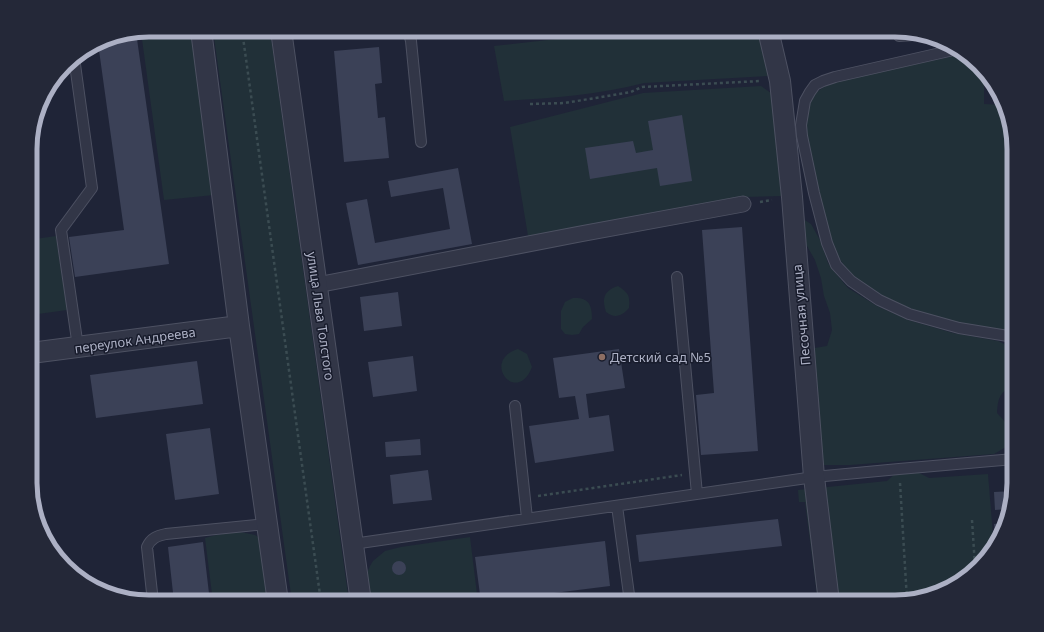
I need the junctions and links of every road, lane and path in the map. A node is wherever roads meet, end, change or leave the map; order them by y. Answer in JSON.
{"nodes":[{"id":1,"x":202,"y":37,"type":"edge"},
{"id":2,"x":243,"y":37,"type":"edge"},
{"id":3,"x":282,"y":37,"type":"edge"},
{"id":4,"x":410,"y":37,"type":"edge"},
{"id":5,"x":770,"y":37,"type":"edge"},
{"id":6,"x":949,"y":51,"type":"edge"},
{"id":7,"x":75,"y":65,"type":"edge"},
{"id":8,"x":780,"y":81,"type":"junction"},
{"id":9,"x":530,"y":104,"type":"dead end"},
{"id":10,"x":421,"y":142,"type":"dead end"},
{"id":11,"x":777,"y":199,"type":"dead end"},
{"id":12,"x":763,"y":202,"type":"dead end"},
{"id":13,"x":743,"y":204,"type":"dead end"},
{"id":14,"x":677,"y":277,"type":"dead end"},
{"id":15,"x":317,"y":285,"type":"junction"},
{"id":16,"x":239,"y":326,"type":"junction"},
{"id":17,"x":1007,"y":336,"type":"edge"},
{"id":18,"x":78,"y":347,"type":"junction"},
{"id":19,"x":37,"y":352,"type":"edge"},
{"id":20,"x":515,"y":406,"type":"dead end"},
{"id":21,"x":1007,"y":460,"type":"edge"},
{"id":22,"x":899,"y":469,"type":"junction"},
{"id":23,"x":695,"y":473,"type":"junction"},
{"id":24,"x":814,"y":478,"type":"junction"},
{"id":25,"x":697,"y":494,"type":"junction"},
{"id":26,"x":525,"y":498,"type":"junction"},
{"id":27,"x":617,"y":506,"type":"junction"},
{"id":28,"x":527,"y":518,"type":"junction"},
{"id":29,"x":972,"y":520,"type":"dead end"},
{"id":30,"x":267,"y":524,"type":"junction"},
{"id":31,"x":353,"y":544,"type":"junction"},
{"id":32,"x":975,"y":561,"type":"edge"},
{"id":33,"x":907,"y":594,"type":"edge"},
{"id":34,"x":152,"y":595,"type":"edge"},
{"id":35,"x":277,"y":595,"type":"edge"},
{"id":36,"x":320,"y":595,"type":"edge"},
{"id":37,"x":360,"y":595,"type":"edge"},
{"id":38,"x":629,"y":595,"type":"edge"},
{"id":39,"x":828,"y":595,"type":"edge"}],
"edges":[{"from":1,"to":16,"type":"street"},
{"from":2,"to":36,"type":"path"},
{"from":3,"to":15,"type":"street","name":"улица Льва Толстого"},
{"from":4,"to":10,"type":"lane"},
{"from":5,"to":8,"type":"street","name":"Песочная улица"},
{"from":6,"to":17,"type":"lane"},
{"from":7,"to":18,"type":"lane"},
{"from":8,"to":9,"type":"path"},
{"from":8,"to":24,"type":"street","name":"Песочная улица"},
{"from":11,"to":12,"type":"path"},
{"from":13,"to":15,"type":"street"},
{"from":14,"to":23,"type":"lane"},
{"from":15,"to":31,"type":"street","name":"улица Льва Толстого"},
{"from":16,"to":18,"type":"street","name":"переулок Андреева"},
{"from":16,"to":30,"type":"street"},
{"from":18,"to":19,"type":"street","name":"переулок Андреева"},
{"from":20,"to":26,"type":"lane"},
{"from":21,"to":22,"type":"lane"},
{"from":22,"to":24,"type":"lane"},
{"from":22,"to":33,"type":"path"},
{"from":23,"to":25,"type":"lane"},
{"from":23,"to":26,"type":"path"},
{"from":24,"to":25,"type":"lane"},
{"from":24,"to":39,"type":"street","name":"Песочная улица"},
{"from":25,"to":27,"type":"lane"},
{"from":26,"to":28,"type":"lane"},
{"from":27,"to":28,"type":"lane"},
{"from":27,"to":38,"type":"lane"},
{"from":28,"to":31,"type":"lane"},
{"from":29,"to":32,"type":"path"},
{"from":30,"to":34,"type":"lane"},
{"from":30,"to":35,"type":"street"},
{"from":31,"to":37,"type":"street","name":"улица Льва Толстого"}]}
